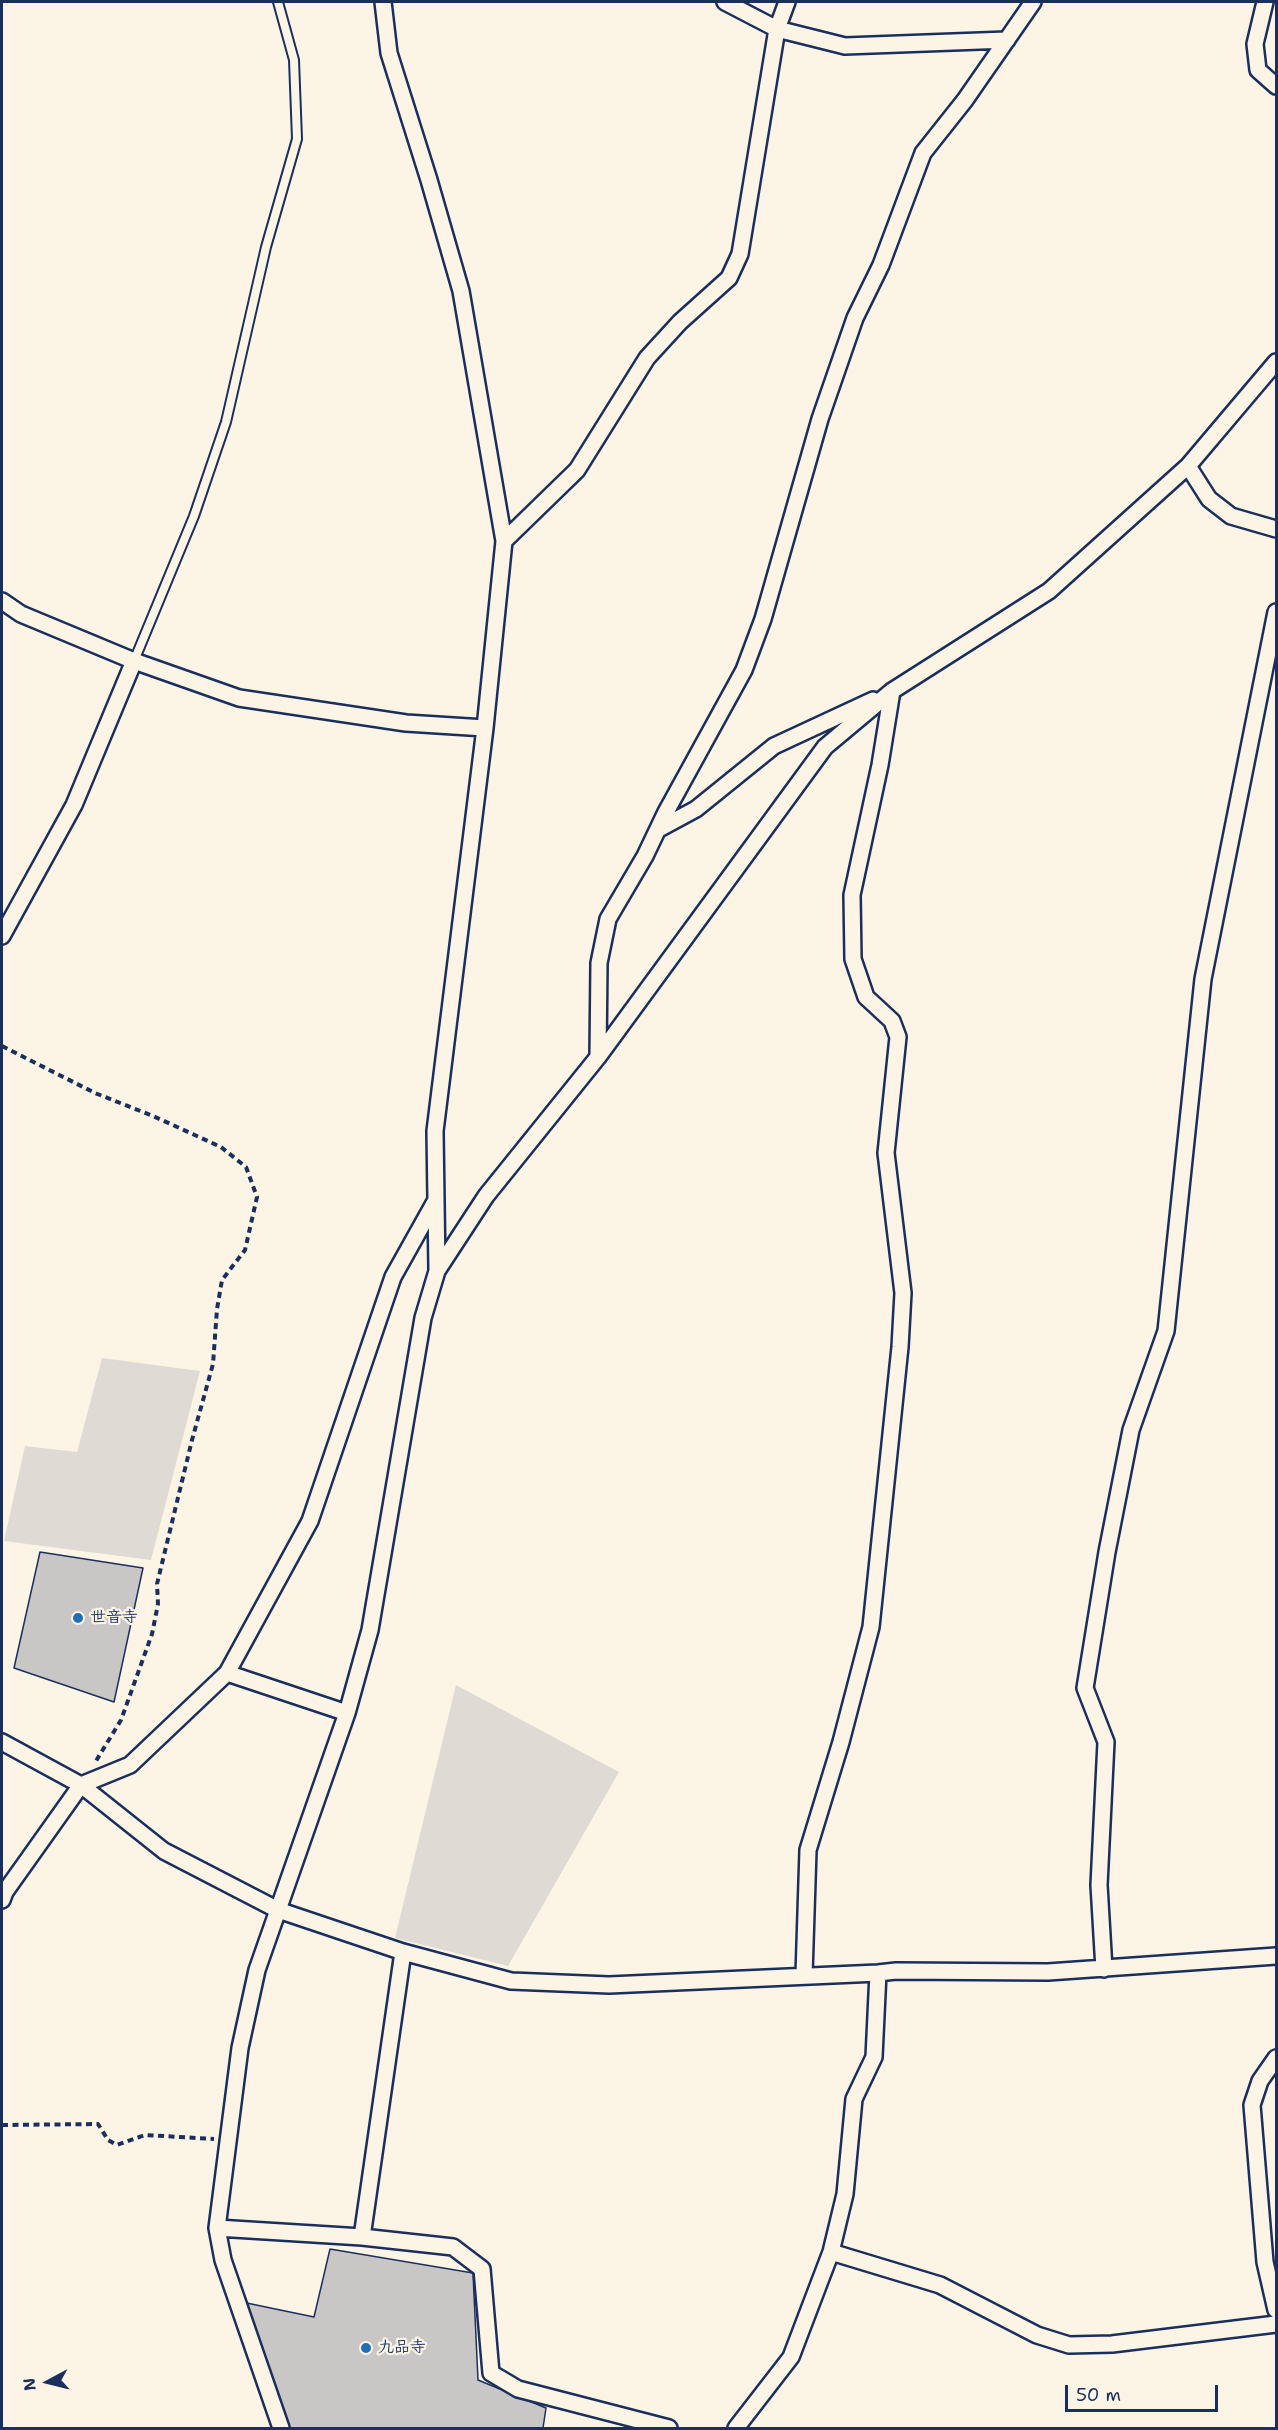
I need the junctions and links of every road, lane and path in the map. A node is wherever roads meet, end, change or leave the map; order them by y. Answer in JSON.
{"nodes":[{"id":1,"x":278,"y":2,"type":"edge"},
{"id":2,"x":383,"y":2,"type":"edge"},
{"id":3,"x":725,"y":2,"type":"edge"},
{"id":4,"x":787,"y":2,"type":"edge"},
{"id":5,"x":1033,"y":2,"type":"edge"},
{"id":6,"x":1265,"y":2,"type":"edge"},
{"id":7,"x":777,"y":29,"type":"junction"},
{"id":8,"x":1007,"y":40,"type":"junction"},
{"id":9,"x":1276,"y":86,"type":"edge"},
{"id":10,"x":1276,"y":362,"type":"edge"},
{"id":11,"x":1188,"y":466,"type":"junction"},
{"id":12,"x":1276,"y":529,"type":"edge"},
{"id":13,"x":504,"y":541,"type":"junction"},
{"id":14,"x":2,"y":601,"type":"edge"},
{"id":15,"x":1276,"y":612,"type":"edge"},
{"id":16,"x":134,"y":661,"type":"junction"},
{"id":17,"x":892,"y":691,"type":"junction"},
{"id":18,"x":485,"y":728,"type":"junction"},
{"id":19,"x":659,"y":829,"type":"junction"},
{"id":20,"x":2,"y":936,"type":"edge"},
{"id":21,"x":2,"y":1046,"type":"edge"},
{"id":22,"x":598,"y":1057,"type":"junction"},
{"id":23,"x":436,"y":1200,"type":"junction"},
{"id":24,"x":437,"y":1271,"type":"junction"},
{"id":25,"x":227,"y":1672,"type":"junction"},
{"id":26,"x":347,"y":1713,"type":"junction"},
{"id":27,"x":2,"y":1742,"type":"edge"},
{"id":28,"x":81,"y":1785,"type":"junction"},
{"id":29,"x":2,"y":1900,"type":"edge"},
{"id":30,"x":278,"y":1910,"type":"junction"},
{"id":31,"x":403,"y":1952,"type":"junction"},
{"id":32,"x":1276,"y":1956,"type":"edge"},
{"id":33,"x":1104,"y":1969,"type":"junction"},
{"id":34,"x":878,"y":1973,"type":"junction"},
{"id":35,"x":804,"y":1976,"type":"junction"},
{"id":36,"x":1276,"y":2058,"type":"edge"},
{"id":37,"x":2,"y":2125,"type":"edge"},
{"id":38,"x":228,"y":2140,"type":"junction"},
{"id":39,"x":217,"y":2228,"type":"junction"},
{"id":40,"x":362,"y":2237,"type":"junction"},
{"id":41,"x":831,"y":2252,"type":"junction"},
{"id":42,"x":1276,"y":2310,"type":"edge"},
{"id":43,"x":1276,"y":2324,"type":"edge"},
{"id":44,"x":281,"y":2428,"type":"edge"},
{"id":45,"x":669,"y":2428,"type":"edge"},
{"id":46,"x":736,"y":2428,"type":"edge"}],
"edges":[{"from":1,"to":16,"type":"lane"},
{"from":2,"to":13,"type":"street"},
{"from":3,"to":7,"type":"street"},
{"from":4,"to":7,"type":"street"},
{"from":5,"to":8,"type":"street"},
{"from":6,"to":9,"type":"street"},
{"from":7,"to":8,"type":"street"},
{"from":7,"to":13,"type":"street"},
{"from":8,"to":19,"type":"street"},
{"from":10,"to":11,"type":"street"},
{"from":11,"to":12,"type":"street"},
{"from":11,"to":17,"type":"street"},
{"from":13,"to":18,"type":"street"},
{"from":14,"to":16,"type":"street"},
{"from":15,"to":33,"type":"street"},
{"from":16,"to":18,"type":"street"},
{"from":16,"to":20,"type":"street"},
{"from":17,"to":19,"type":"street"},
{"from":17,"to":22,"type":"street"},
{"from":17,"to":35,"type":"street"},
{"from":18,"to":23,"type":"street"},
{"from":19,"to":22,"type":"street"},
{"from":21,"to":28,"type":"path"},
{"from":22,"to":24,"type":"street"},
{"from":23,"to":24,"type":"street"},
{"from":23,"to":25,"type":"street"},
{"from":24,"to":26,"type":"street"},
{"from":25,"to":26,"type":"street"},
{"from":25,"to":28,"type":"street"},
{"from":26,"to":30,"type":"street"},
{"from":27,"to":28,"type":"street"},
{"from":28,"to":29,"type":"street"},
{"from":28,"to":30,"type":"street"},
{"from":30,"to":31,"type":"street"},
{"from":30,"to":38,"type":"street"},
{"from":31,"to":35,"type":"street"},
{"from":31,"to":40,"type":"street"},
{"from":32,"to":33,"type":"street"},
{"from":33,"to":34,"type":"street"},
{"from":34,"to":35,"type":"street"},
{"from":34,"to":41,"type":"street"},
{"from":36,"to":42,"type":"street"},
{"from":37,"to":38,"type":"path"},
{"from":38,"to":39,"type":"street"},
{"from":39,"to":40,"type":"street"},
{"from":39,"to":44,"type":"street"},
{"from":40,"to":45,"type":"street"},
{"from":41,"to":43,"type":"street"},
{"from":41,"to":46,"type":"street"}]}
